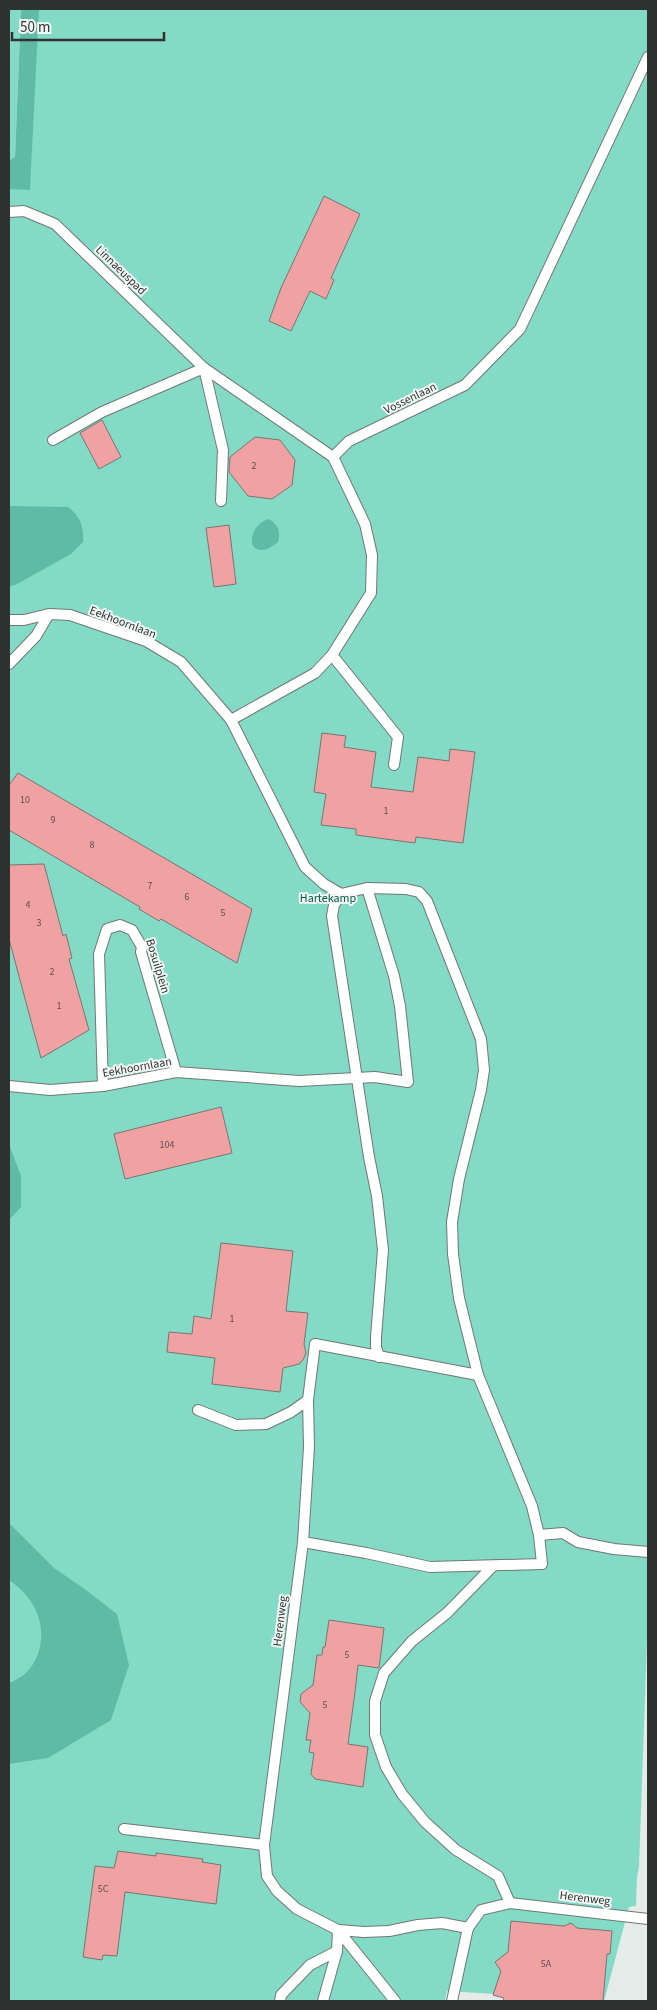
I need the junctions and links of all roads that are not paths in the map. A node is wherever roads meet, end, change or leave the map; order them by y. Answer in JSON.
{"nodes":[{"id":1,"x":648,"y":57,"type":"edge"},
{"id":2,"x":9,"y":212,"type":"edge"},
{"id":3,"x":204,"y":368,"type":"junction"},
{"id":4,"x":53,"y":440,"type":"dead end"},
{"id":5,"x":333,"y":457,"type":"junction"},
{"id":6,"x":221,"y":501,"type":"dead end"},
{"id":7,"x":49,"y":614,"type":"junction"},
{"id":8,"x":9,"y":620,"type":"edge"},
{"id":9,"x":332,"y":655,"type":"junction"},
{"id":10,"x":9,"y":664,"type":"edge"},
{"id":11,"x":231,"y":720,"type":"junction"},
{"id":12,"x":394,"y":765,"type":"dead end"},
{"id":13,"x":367,"y":888,"type":"junction"},
{"id":14,"x":340,"y":894,"type":"junction"},
{"id":15,"x":176,"y":1072,"type":"junction"},
{"id":16,"x":357,"y":1078,"type":"junction"},
{"id":17,"x":9,"y":1086,"type":"edge"},
{"id":18,"x":103,"y":1086,"type":"junction"},
{"id":19,"x":379,"y":1357,"type":"junction"},
{"id":20,"x":478,"y":1375,"type":"junction"},
{"id":21,"x":308,"y":1400,"type":"junction"},
{"id":22,"x":198,"y":1410,"type":"dead end"},
{"id":23,"x":539,"y":1535,"type":"junction"},
{"id":24,"x":303,"y":1542,"type":"junction"},
{"id":25,"x":648,"y":1552,"type":"edge"},
{"id":26,"x":493,"y":1566,"type":"junction"},
{"id":27,"x":124,"y":1829,"type":"dead end"},
{"id":28,"x":264,"y":1845,"type":"junction"},
{"id":29,"x":510,"y":1902,"type":"junction"},
{"id":30,"x":648,"y":1919,"type":"edge"},
{"id":31,"x":468,"y":1928,"type":"junction"},
{"id":32,"x":338,"y":1930,"type":"junction"},
{"id":33,"x":338,"y":1951,"type":"junction"},
{"id":34,"x":280,"y":2001,"type":"edge"},
{"id":35,"x":323,"y":2001,"type":"edge"},
{"id":36,"x":395,"y":2001,"type":"edge"},
{"id":37,"x":452,"y":2001,"type":"edge"}],
"edges":[{"from":1,"to":5,"type":"lane","name":"Vossenlaan"},
{"from":2,"to":3,"type":"lane","name":"Linnaeuspad"},
{"from":3,"to":4,"type":"lane"},
{"from":3,"to":5,"type":"lane","name":"Linnaeuspad"},
{"from":3,"to":6,"type":"lane"},
{"from":5,"to":9,"type":"lane"},
{"from":7,"to":8,"type":"lane","name":"Eekhoornlaan"},
{"from":7,"to":10,"type":"lane"},
{"from":7,"to":11,"type":"lane","name":"Eekhoornlaan"},
{"from":9,"to":11,"type":"lane"},
{"from":9,"to":12,"type":"lane"},
{"from":11,"to":14,"type":"lane","name":"Eekhoornlaan"},
{"from":13,"to":14,"type":"lane"},
{"from":13,"to":16,"type":"lane","name":"Eekhoornlaan"},
{"from":13,"to":20,"type":"lane"},
{"from":14,"to":16,"type":"lane"},
{"from":15,"to":16,"type":"lane","name":"Eekhoornlaan"},
{"from":15,"to":18,"type":"lane","name":"Eekhoornlaan"},
{"from":15,"to":18,"type":"lane","name":"Bosuilplein"},
{"from":16,"to":19,"type":"lane"},
{"from":17,"to":18,"type":"lane","name":"Eekhoornlaan"},
{"from":19,"to":20,"type":"lane"},
{"from":19,"to":21,"type":"lane"},
{"from":20,"to":23,"type":"lane"},
{"from":21,"to":22,"type":"lane"},
{"from":21,"to":24,"type":"lane","name":"Herenweg"},
{"from":23,"to":25,"type":"lane"},
{"from":23,"to":26,"type":"lane"},
{"from":24,"to":26,"type":"lane"},
{"from":24,"to":28,"type":"lane","name":"Herenweg"},
{"from":26,"to":29,"type":"lane"},
{"from":27,"to":28,"type":"lane"},
{"from":28,"to":32,"type":"lane","name":"Herenweg"},
{"from":29,"to":30,"type":"lane","name":"Herenweg"},
{"from":29,"to":31,"type":"lane","name":"Herenweg"},
{"from":31,"to":32,"type":"lane","name":"Herenweg"},
{"from":31,"to":37,"type":"lane","name":"Herenweg"},
{"from":32,"to":33,"type":"lane"},
{"from":32,"to":36,"type":"lane"},
{"from":33,"to":34,"type":"lane"},
{"from":33,"to":35,"type":"lane"}]}
